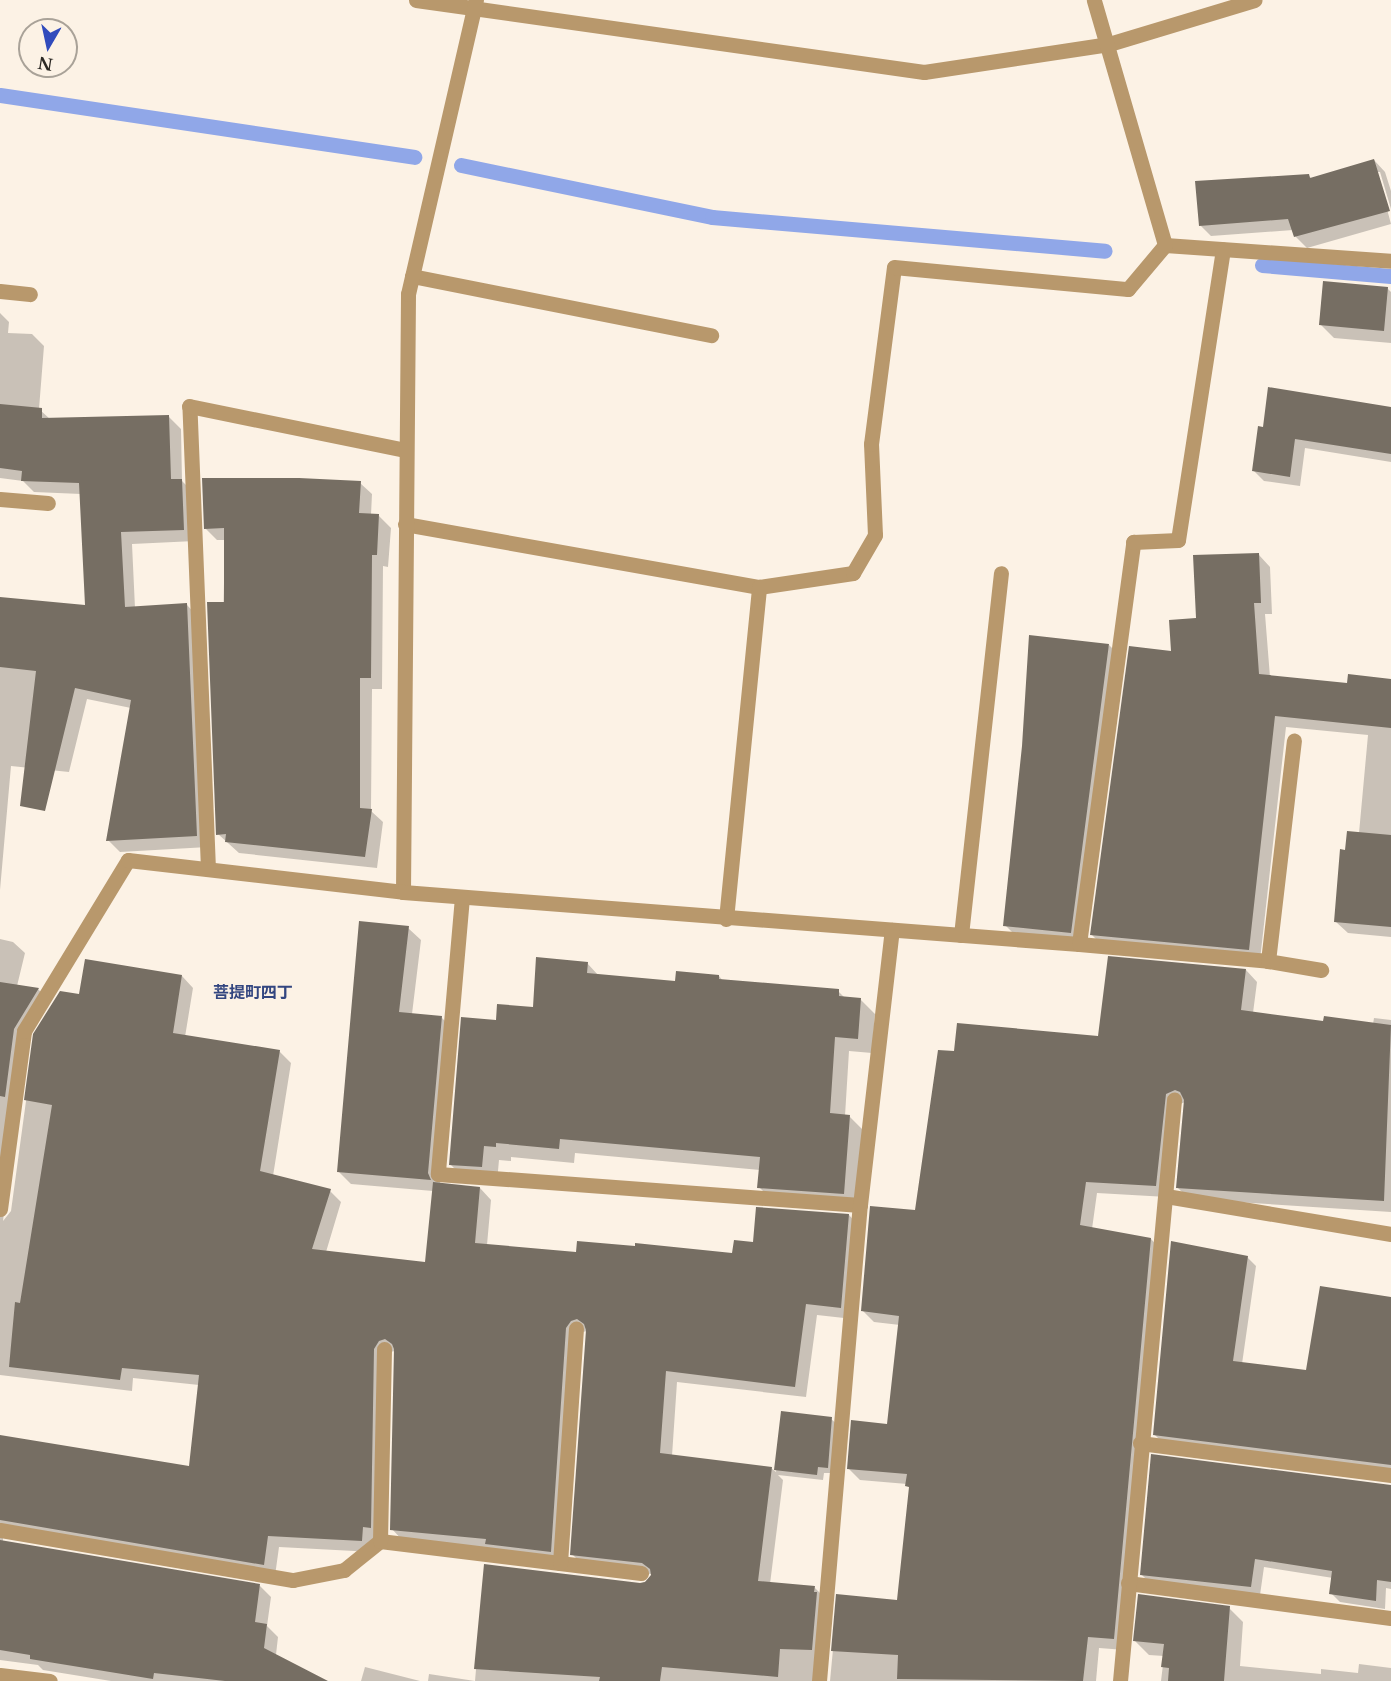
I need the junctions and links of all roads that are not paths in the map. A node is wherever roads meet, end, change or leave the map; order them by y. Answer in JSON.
{"nodes":[{"id":1,"x":416,"y":0,"type":"edge"},
{"id":2,"x":1094,"y":0,"type":"edge"},
{"id":3,"x":1255,"y":0,"type":"edge"},
{"id":4,"x":475,"y":5,"type":"edge"},
{"id":5,"x":1109,"y":44,"type":"junction"},
{"id":6,"x":1165,"y":245,"type":"junction"},
{"id":7,"x":1223,"y":249,"type":"junction"},
{"id":8,"x":1391,"y":261,"type":"edge"},
{"id":9,"x":412,"y":276,"type":"junction"},
{"id":10,"x":0,"y":291,"type":"edge"},
{"id":11,"x":30,"y":294,"type":"dead end"},
{"id":12,"x":711,"y":335,"type":"dead end"},
{"id":13,"x":405,"y":450,"type":"junction"},
{"id":14,"x":0,"y":499,"type":"edge"},
{"id":15,"x":48,"y":503,"type":"dead end"},
{"id":16,"x":405,"y":524,"type":"junction"},
{"id":17,"x":1001,"y":573,"type":"dead end"},
{"id":18,"x":759,"y":587,"type":"junction"},
{"id":19,"x":1294,"y":741,"type":"dead end"},
{"id":20,"x":208,"y":869,"type":"junction"},
{"id":21,"x":404,"y":892,"type":"junction"},
{"id":22,"x":462,"y":897,"type":"junction"},
{"id":23,"x":726,"y":919,"type":"junction"},
{"id":24,"x":892,"y":930,"type":"junction"},
{"id":25,"x":961,"y":935,"type":"junction"},
{"id":26,"x":1079,"y":944,"type":"junction"},
{"id":27,"x":1268,"y":961,"type":"junction"},
{"id":28,"x":1321,"y":970,"type":"dead end"},
{"id":29,"x":1174,"y":1100,"type":"dead end"},
{"id":30,"x":1166,"y":1196,"type":"junction"},
{"id":31,"x":860,"y":1205,"type":"junction"},
{"id":32,"x":0,"y":1209,"type":"edge"},
{"id":33,"x":1391,"y":1234,"type":"edge"},
{"id":34,"x":576,"y":1329,"type":"dead end"},
{"id":35,"x":384,"y":1349,"type":"dead end"},
{"id":36,"x":1140,"y":1443,"type":"junction"},
{"id":37,"x":1391,"y":1475,"type":"edge"},
{"id":38,"x":0,"y":1530,"type":"edge"},
{"id":39,"x":380,"y":1542,"type":"junction"},
{"id":40,"x":560,"y":1563,"type":"junction"},
{"id":41,"x":641,"y":1573,"type":"dead end"},
{"id":42,"x":1128,"y":1582,"type":"junction"},
{"id":43,"x":1391,"y":1618,"type":"edge"},
{"id":44,"x":0,"y":1675,"type":"edge"},
{"id":45,"x":51,"y":1681,"type":"edge"},
{"id":46,"x":819,"y":1681,"type":"edge"},
{"id":47,"x":1120,"y":1681,"type":"edge"}],
"edges":[{"from":1,"to":4,"type":"street"},
{"from":2,"to":5,"type":"street"},
{"from":3,"to":5,"type":"street"},
{"from":4,"to":5,"type":"street"},
{"from":4,"to":9,"type":"street"},
{"from":5,"to":6,"type":"street"},
{"from":6,"to":7,"type":"street"},
{"from":6,"to":18,"type":"street"},
{"from":7,"to":8,"type":"street"},
{"from":7,"to":26,"type":"street"},
{"from":9,"to":12,"type":"street"},
{"from":9,"to":13,"type":"street"},
{"from":10,"to":11,"type":"street"},
{"from":13,"to":16,"type":"street"},
{"from":13,"to":20,"type":"street"},
{"from":14,"to":15,"type":"street"},
{"from":16,"to":18,"type":"street"},
{"from":16,"to":21,"type":"street"},
{"from":17,"to":25,"type":"street"},
{"from":18,"to":23,"type":"street"},
{"from":19,"to":27,"type":"street"},
{"from":20,"to":21,"type":"street"},
{"from":20,"to":32,"type":"street"},
{"from":21,"to":22,"type":"street"},
{"from":22,"to":23,"type":"street"},
{"from":22,"to":31,"type":"street"},
{"from":23,"to":24,"type":"street"},
{"from":24,"to":25,"type":"street"},
{"from":24,"to":31,"type":"street"},
{"from":25,"to":26,"type":"street"},
{"from":26,"to":27,"type":"street"},
{"from":27,"to":28,"type":"street"},
{"from":29,"to":30,"type":"street"},
{"from":30,"to":33,"type":"street"},
{"from":30,"to":36,"type":"street"},
{"from":31,"to":46,"type":"street"},
{"from":34,"to":40,"type":"street"},
{"from":35,"to":39,"type":"street"},
{"from":36,"to":37,"type":"street"},
{"from":36,"to":42,"type":"street"},
{"from":38,"to":39,"type":"street"},
{"from":39,"to":40,"type":"street"},
{"from":40,"to":41,"type":"street"},
{"from":42,"to":43,"type":"street"},
{"from":42,"to":47,"type":"street"},
{"from":44,"to":45,"type":"street"}]}
